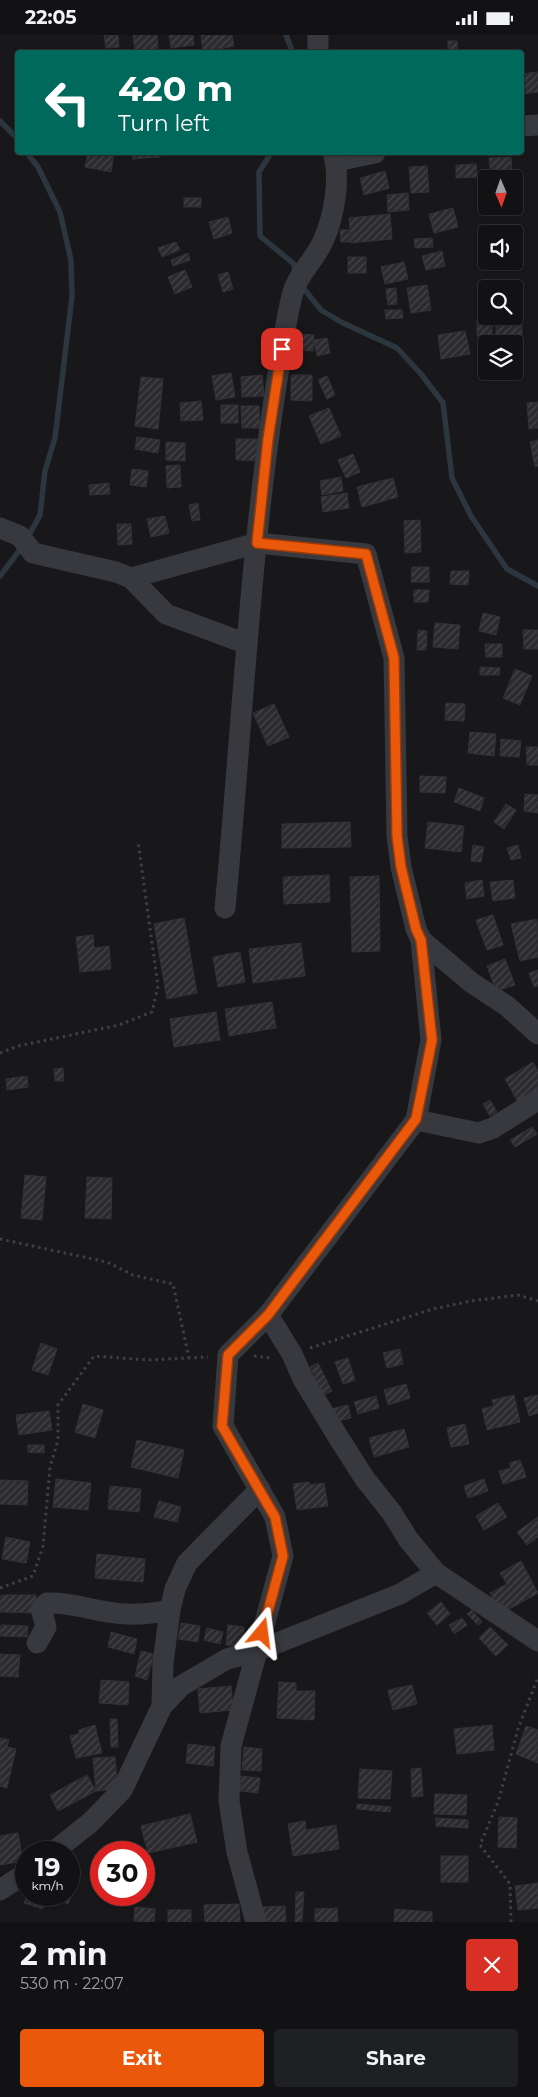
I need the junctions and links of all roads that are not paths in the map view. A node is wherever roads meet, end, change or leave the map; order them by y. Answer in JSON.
{"nodes":[{"id":1,"x":318,"y":35,"type":"edge"},
{"id":2,"x":318,"y":50,"type":"edge"},
{"id":3,"x":538,"y":125,"type":"edge"},
{"id":4,"x":524,"y":126,"type":"edge"},
{"id":5,"x":354,"y":155,"type":"edge"},
{"id":6,"x":334,"y":157,"type":"edge"},
{"id":7,"x":0,"y":528,"type":"edge"},
{"id":8,"x":257,"y":543,"type":"junction"},
{"id":9,"x":131,"y":578,"type":"junction"},
{"id":10,"x":246,"y":644,"type":"junction"},
{"id":11,"x":225,"y":908,"type":"dead end"},
{"id":12,"x":421,"y":940,"type":"junction"},
{"id":13,"x":538,"y":1034,"type":"edge"},
{"id":14,"x":538,"y":1100,"type":"edge"},
{"id":15,"x":416,"y":1119,"type":"junction"},
{"id":16,"x":268,"y":1315,"type":"junction"},
{"id":17,"x":260,"y":1489,"type":"junction"},
{"id":18,"x":436,"y":1573,"type":"junction"},
{"id":19,"x":170,"y":1610,"type":"junction"},
{"id":20,"x":538,"y":1641,"type":"edge"},
{"id":21,"x":37,"y":1643,"type":"dead end"},
{"id":22,"x":256,"y":1651,"type":"junction"},
{"id":23,"x":162,"y":1706,"type":"junction"},
{"id":24,"x":67,"y":1841,"type":"edge"},
{"id":25,"x":15,"y":1880,"type":"edge"},
{"id":26,"x":0,"y":1890,"type":"edge"},
{"id":27,"x":256,"y":1922,"type":"edge"}],
"edges":[{"from":1,"to":2,"type":"street"},
{"from":3,"to":4,"type":"street"},
{"from":5,"to":6,"type":"street"},
{"from":6,"to":8,"type":"street"},
{"from":7,"to":9,"type":"street"},
{"from":8,"to":9,"type":"street"},
{"from":8,"to":10,"type":"street"},
{"from":8,"to":12,"type":"street"},
{"from":9,"to":10,"type":"street"},
{"from":10,"to":11,"type":"street"},
{"from":12,"to":13,"type":"street"},
{"from":12,"to":15,"type":"street"},
{"from":14,"to":15,"type":"street"},
{"from":15,"to":16,"type":"street"},
{"from":16,"to":17,"type":"street"},
{"from":16,"to":18,"type":"street"},
{"from":17,"to":19,"type":"street"},
{"from":17,"to":22,"type":"street"},
{"from":18,"to":20,"type":"street"},
{"from":18,"to":22,"type":"street"},
{"from":19,"to":21,"type":"street"},
{"from":19,"to":23,"type":"street"},
{"from":22,"to":23,"type":"street"},
{"from":22,"to":27,"type":"street"},
{"from":23,"to":24,"type":"street"},
{"from":25,"to":26,"type":"street"}]}
